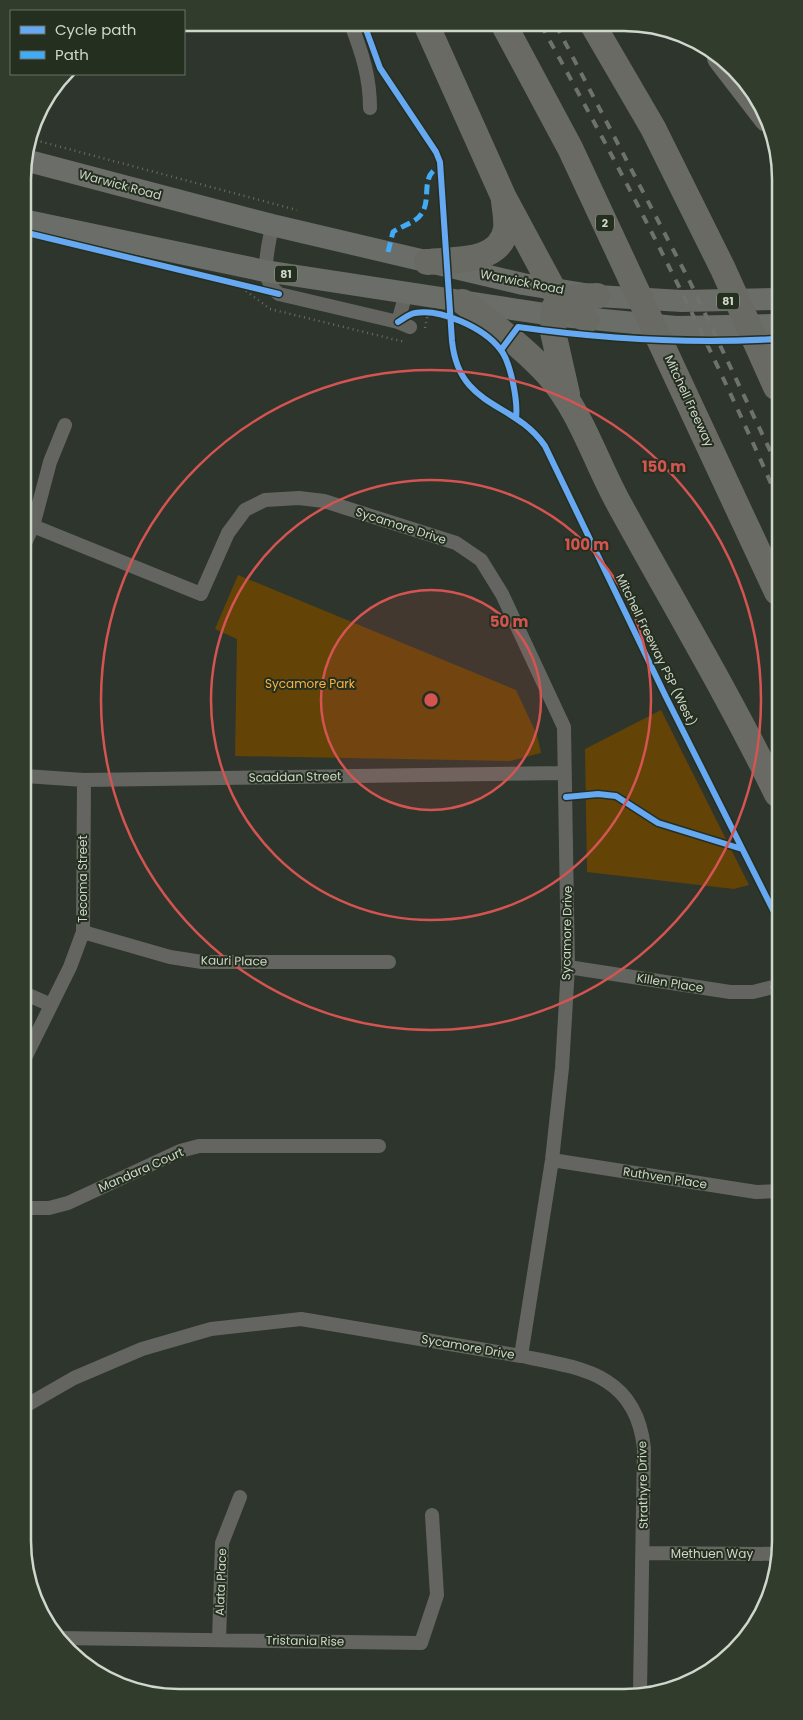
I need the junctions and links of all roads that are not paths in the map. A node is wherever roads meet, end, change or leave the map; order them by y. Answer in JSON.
{"nodes":[{"id":1,"x":429,"y":31,"type":"edge"},
{"id":2,"x":508,"y":31,"type":"edge"},
{"id":3,"x":597,"y":31,"type":"edge"},
{"id":4,"x":354,"y":32,"type":"edge"},
{"id":5,"x":370,"y":108,"type":"dead end"},
{"id":6,"x":33,"y":162,"type":"edge"},
{"id":7,"x":504,"y":198,"type":"junction"},
{"id":8,"x":32,"y":222,"type":"edge"},
{"id":9,"x":272,"y":225,"type":"junction"},
{"id":10,"x":427,"y":262,"type":"junction"},
{"id":11,"x":265,"y":271,"type":"junction"},
{"id":12,"x":406,"y":293,"type":"junction"},
{"id":13,"x":604,"y":296,"type":"joint"},
{"id":14,"x":772,"y":299,"type":"edge"},
{"id":15,"x":463,"y":302,"type":"junction"},
{"id":16,"x":555,"y":302,"type":"junction"},
{"id":17,"x":587,"y":320,"type":"joint"},
{"id":18,"x":772,"y":325,"type":"edge"},
{"id":19,"x":772,"y":378,"type":"edge"},
{"id":20,"x":569,"y":404,"type":"junction"},
{"id":21,"x":65,"y":425,"type":"dead end"},
{"id":22,"x":32,"y":526,"type":"joint"},
{"id":23,"x":772,"y":581,"type":"edge"},
{"id":24,"x":565,"y":773,"type":"junction"},
{"id":25,"x":32,"y":776,"type":"edge"},
{"id":26,"x":84,"y":780,"type":"junction"},
{"id":27,"x":772,"y":783,"type":"edge"},
{"id":28,"x":83,"y":932,"type":"junction"},
{"id":29,"x":389,"y":962,"type":"dead end"},
{"id":30,"x":568,"y":967,"type":"junction"},
{"id":31,"x":771,"y":987,"type":"edge"},
{"id":32,"x":31,"y":996,"type":"edge"},
{"id":33,"x":51,"y":1005,"type":"junction"},
{"id":34,"x":31,"y":1045,"type":"edge"},
{"id":35,"x":379,"y":1146,"type":"dead end"},
{"id":36,"x":552,"y":1160,"type":"junction"},
{"id":37,"x":771,"y":1191,"type":"edge"},
{"id":38,"x":31,"y":1208,"type":"edge"},
{"id":39,"x":521,"y":1356,"type":"junction"},
{"id":40,"x":31,"y":1403,"type":"edge"},
{"id":41,"x":240,"y":1497,"type":"dead end"},
{"id":42,"x":432,"y":1515,"type":"dead end"},
{"id":43,"x":644,"y":1553,"type":"junction"},
{"id":44,"x":771,"y":1554,"type":"edge"},
{"id":45,"x":69,"y":1638,"type":"edge"},
{"id":46,"x":219,"y":1640,"type":"junction"},
{"id":47,"x":640,"y":1687,"type":"edge"}],
"edges":[{"from":1,"to":7,"type":"highway"},
{"from":2,"to":23,"type":"highway","name":"Mitchell Freeway","number":"2"},
{"from":3,"to":19,"type":"highway"},
{"from":4,"to":5,"type":"street"},
{"from":6,"to":9,"type":"main road","name":"Warwick Road"},
{"from":7,"to":10,"type":"highway"},
{"from":7,"to":16,"type":"highway"},
{"from":8,"to":11,"type":"main road","number":"81"},
{"from":9,"to":10,"type":"main road","name":"Warwick Road"},
{"from":9,"to":11,"type":"street"},
{"from":10,"to":16,"type":"main road","name":"Warwick Road"},
{"from":11,"to":12,"type":"main road","number":"81"},
{"from":11,"to":12,"type":"street"},
{"from":12,"to":15,"type":"main road","number":"81"},
{"from":13,"to":14,"type":"main road","number":"81"},
{"from":13,"to":16,"type":"highway"},
{"from":15,"to":16,"type":"main road","number":"81"},
{"from":15,"to":20,"type":"highway"},
{"from":16,"to":17,"type":"highway"},
{"from":16,"to":20,"type":"highway"},
{"from":17,"to":18,"type":"main road","number":"81"},
{"from":20,"to":27,"type":"highway"},
{"from":21,"to":22,"type":"street"},
{"from":22,"to":24,"type":"street","name":"Sycamore Drive"},
{"from":24,"to":26,"type":"street","name":"Scaddan Street"},
{"from":24,"to":30,"type":"street","name":"Sycamore Drive"},
{"from":25,"to":26,"type":"street","name":"Scaddan Street"},
{"from":26,"to":28,"type":"street","name":"Tecoma Street"},
{"from":28,"to":29,"type":"street","name":"Kauri Place"},
{"from":28,"to":33,"type":"street","name":"Tecoma Street"},
{"from":30,"to":31,"type":"street","name":"Killen Place"},
{"from":30,"to":36,"type":"street","name":"Sycamore Drive"},
{"from":32,"to":33,"type":"street"},
{"from":33,"to":34,"type":"street","name":"Tecoma Street"},
{"from":35,"to":38,"type":"street","name":"Mandara Court"},
{"from":36,"to":37,"type":"street","name":"Ruthven Place"},
{"from":36,"to":39,"type":"street","name":"Sycamore Drive"},
{"from":39,"to":40,"type":"street","name":"Sycamore Drive"},
{"from":39,"to":43,"type":"street","name":"Strathyre Drive"},
{"from":41,"to":46,"type":"street","name":"Alata Place"},
{"from":42,"to":46,"type":"street","name":"Tristania Rise"},
{"from":43,"to":44,"type":"street","name":"Methuen Way"},
{"from":43,"to":47,"type":"street","name":"Strathyre Drive"},
{"from":45,"to":46,"type":"street","name":"Tristania Rise"}]}
